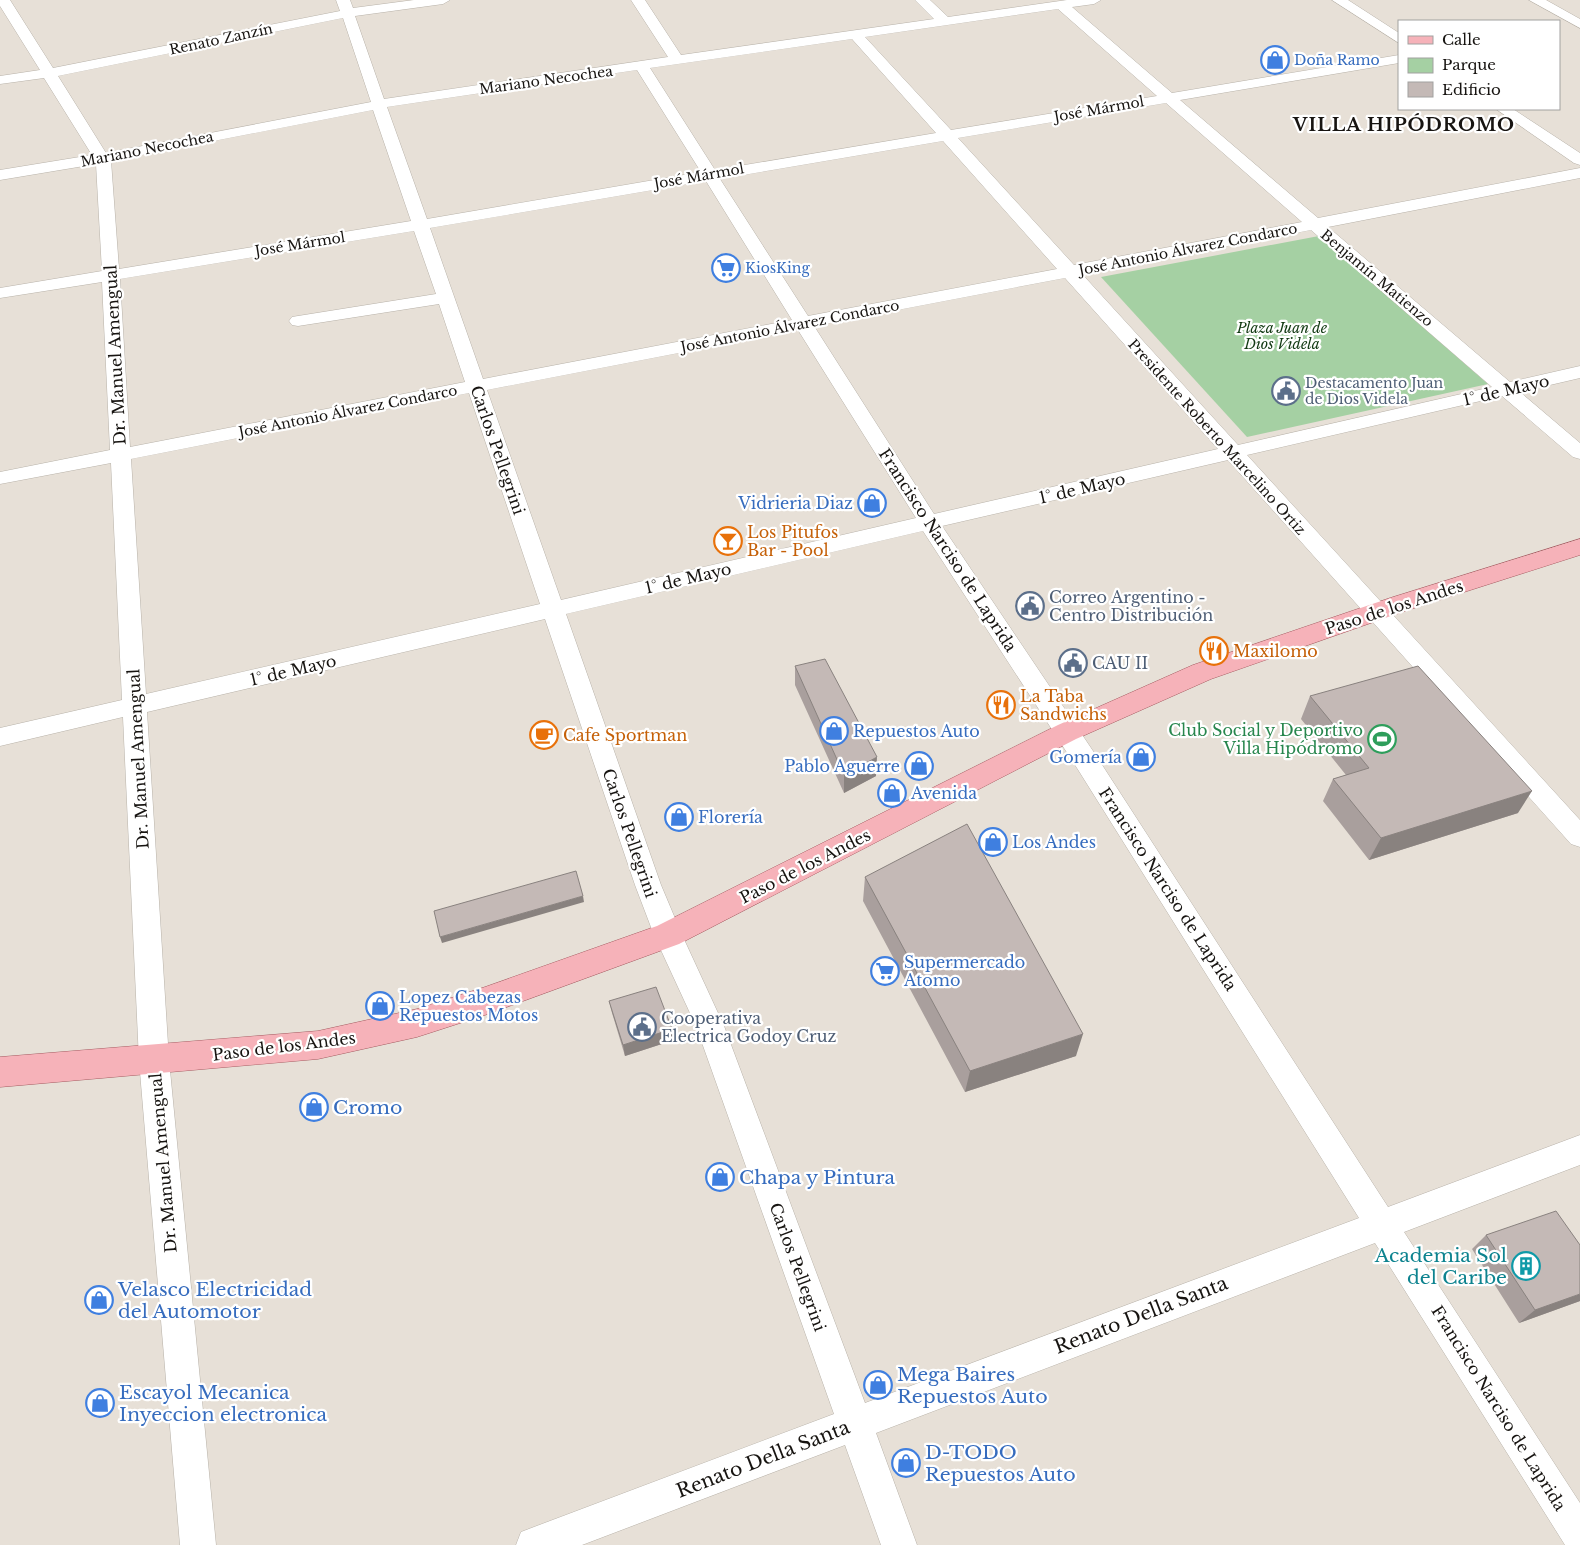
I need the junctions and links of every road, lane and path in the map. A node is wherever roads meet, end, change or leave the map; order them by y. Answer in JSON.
{"nodes":[{"id":1,"x":21,"y":0,"type":"edge"},
{"id":2,"x":443,"y":0,"type":"edge"},
{"id":3,"x":638,"y":0,"type":"edge"},
{"id":4,"x":922,"y":0,"type":"edge"},
{"id":5,"x":1094,"y":0,"type":"edge"},
{"id":6,"x":1339,"y":0,"type":"edge"},
{"id":7,"x":1536,"y":0,"type":"edge"},
{"id":8,"x":3,"y":2,"type":"edge"},
{"id":9,"x":1061,"y":5,"type":"junction"},
{"id":10,"x":346,"y":6,"type":"edge"},
{"id":11,"x":945,"y":22,"type":"junction"},
{"id":12,"x":1580,"y":24,"type":"edge"},
{"id":13,"x":1580,"y":28,"type":"edge"},
{"id":14,"x":1566,"y":31,"type":"dead end"},
{"id":15,"x":856,"y":36,"type":"junction"},
{"id":16,"x":1398,"y":39,"type":"edge"},
{"id":17,"x":1398,"y":59,"type":"edge"},
{"id":18,"x":678,"y":62,"type":"junction"},
{"id":19,"x":642,"y":67,"type":"junction"},
{"id":20,"x":49,"y":73,"type":"junction"},
{"id":21,"x":0,"y":80,"type":"edge"},
{"id":22,"x":1167,"y":98,"type":"junction"},
{"id":23,"x":378,"y":104,"type":"junction"},
{"id":24,"x":1505,"y":110,"type":"edge"},
{"id":25,"x":946,"y":135,"type":"junction"},
{"id":26,"x":102,"y":158,"type":"junction"},
{"id":27,"x":1580,"y":160,"type":"edge"},
{"id":28,"x":1580,"y":173,"type":"edge"},
{"id":29,"x":709,"y":174,"type":"junction"},
{"id":30,"x":0,"y":175,"type":"edge"},
{"id":31,"x":421,"y":223,"type":"junction"},
{"id":32,"x":1315,"y":224,"type":"junction"},
{"id":33,"x":1068,"y":273,"type":"junction"},
{"id":34,"x":111,"y":275,"type":"junction"},
{"id":35,"x":0,"y":293,"type":"edge"},
{"id":36,"x":446,"y":298,"type":"junction"},
{"id":37,"x":298,"y":321,"type":"dead end"},
{"id":38,"x":802,"y":324,"type":"junction"},
{"id":39,"x":1580,"y":372,"type":"edge"},
{"id":40,"x":477,"y":387,"type":"junction"},
{"id":41,"x":1508,"y":390,"type":"junction"},
{"id":42,"x":1231,"y":453,"type":"junction"},
{"id":43,"x":1580,"y":453,"type":"edge"},
{"id":44,"x":121,"y":455,"type":"junction"},
{"id":45,"x":0,"y":478,"type":"edge"},
{"id":46,"x":929,"y":523,"type":"junction"},
{"id":47,"x":1580,"y":547,"type":"edge"},
{"id":48,"x":553,"y":608,"type":"junction"},
{"id":49,"x":1378,"y":612,"type":"junction"},
{"id":50,"x":135,"y":707,"type":"junction"},
{"id":51,"x":1067,"y":732,"type":"junction"},
{"id":52,"x":0,"y":737,"type":"edge"},
{"id":53,"x":1580,"y":837,"type":"edge"},
{"id":54,"x":668,"y":935,"type":"junction"},
{"id":55,"x":154,"y":1060,"type":"junction"},
{"id":56,"x":0,"y":1072,"type":"edge"},
{"id":57,"x":1580,"y":1150,"type":"edge"},
{"id":58,"x":1381,"y":1224,"type":"junction"},
{"id":59,"x":855,"y":1424,"type":"junction"},
{"id":60,"x":1580,"y":1536,"type":"edge"},
{"id":61,"x":198,"y":1545,"type":"edge"},
{"id":62,"x":534,"y":1545,"type":"edge"},
{"id":63,"x":899,"y":1545,"type":"edge"}],
"edges":[{"from":1,"to":8,"type":"street"},
{"from":2,"to":10,"type":"street","name":"Renato Zanzín"},
{"from":3,"to":18,"type":"street"},
{"from":4,"to":11,"type":"street"},
{"from":5,"to":9,"type":"street","name":"Mariano Necochea"},
{"from":6,"to":16,"type":"street"},
{"from":7,"to":12,"type":"street"},
{"from":8,"to":20,"type":"street","name":"Dr. Manuel Amengual"},
{"from":9,"to":11,"type":"street","name":"Mariano Necochea"},
{"from":9,"to":22,"type":"street","name":"Benjamín Matienzo"},
{"from":10,"to":20,"type":"street","name":"Renato Zanzín"},
{"from":10,"to":23,"type":"street","name":"Carlos Pellegrini"},
{"from":11,"to":15,"type":"street","name":"Mariano Necochea"},
{"from":13,"to":14,"type":"street"},
{"from":15,"to":18,"type":"street","name":"Mariano Necochea"},
{"from":15,"to":25,"type":"street","name":"Presidente Roberto Marcelino Ortiz"},
{"from":17,"to":22,"type":"street","name":"José Mármol"},
{"from":18,"to":19,"type":"street","name":"Mariano Necochea"},
{"from":19,"to":23,"type":"street","name":"Mariano Necochea"},
{"from":19,"to":29,"type":"street","name":"Francisco Narciso de Laprida"},
{"from":20,"to":21,"type":"street","name":"Renato Zanzín"},
{"from":20,"to":26,"type":"street","name":"Dr. Manuel Amengual"},
{"from":22,"to":25,"type":"street","name":"José Mármol"},
{"from":22,"to":32,"type":"street","name":"Benjamín Matienzo"},
{"from":23,"to":26,"type":"street","name":"Mariano Necochea"},
{"from":23,"to":31,"type":"street","name":"Carlos Pellegrini"},
{"from":24,"to":27,"type":"street"},
{"from":25,"to":29,"type":"street","name":"José Mármol"},
{"from":25,"to":33,"type":"street","name":"Presidente Roberto Marcelino Ortiz"},
{"from":26,"to":30,"type":"street","name":"Mariano Necochea"},
{"from":26,"to":34,"type":"street","name":"Dr. Manuel Amengual"},
{"from":28,"to":32,"type":"street","name":"José Antonio Álvarez Condarco"},
{"from":29,"to":31,"type":"street","name":"José Mármol"},
{"from":29,"to":38,"type":"street","name":"Francisco Narciso de Laprida"},
{"from":31,"to":34,"type":"street","name":"José Mármol"},
{"from":31,"to":36,"type":"street","name":"Carlos Pellegrini"},
{"from":32,"to":33,"type":"street","name":"José Antonio Álvarez Condarco"},
{"from":32,"to":41,"type":"street","name":"Benjamín Matienzo"},
{"from":33,"to":38,"type":"street","name":"José Antonio Álvarez Condarco"},
{"from":33,"to":42,"type":"street","name":"Presidente Roberto Marcelino Ortiz"},
{"from":34,"to":35,"type":"street","name":"José Mármol"},
{"from":34,"to":44,"type":"street","name":"Dr. Manuel Amengual"},
{"from":36,"to":37,"type":"street"},
{"from":36,"to":40,"type":"street","name":"Carlos Pellegrini"},
{"from":38,"to":40,"type":"street","name":"José Antonio Álvarez Condarco"},
{"from":38,"to":46,"type":"street","name":"Francisco Narciso de Laprida"},
{"from":39,"to":41,"type":"street","name":"1° de Mayo"},
{"from":40,"to":44,"type":"street","name":"José Antonio Álvarez Condarco"},
{"from":40,"to":48,"type":"street","name":"Carlos Pellegrini"},
{"from":41,"to":42,"type":"street","name":"1° de Mayo"},
{"from":41,"to":43,"type":"street","name":"Benjamín Matienzo"},
{"from":42,"to":46,"type":"street","name":"1° de Mayo"},
{"from":42,"to":49,"type":"street","name":"Presidente Roberto Marcelino Ortiz"},
{"from":44,"to":45,"type":"street","name":"José Antonio Álvarez Condarco"},
{"from":44,"to":50,"type":"street","name":"Dr. Manuel Amengual"},
{"from":46,"to":48,"type":"street","name":"1° de Mayo"},
{"from":46,"to":51,"type":"street","name":"Francisco Narciso de Laprida"},
{"from":47,"to":49,"type":"main road","name":"Paso de los Andes"},
{"from":48,"to":50,"type":"street","name":"1° de Mayo"},
{"from":48,"to":54,"type":"street","name":"Carlos Pellegrini"},
{"from":49,"to":51,"type":"main road","name":"Paso de los Andes"},
{"from":49,"to":53,"type":"street","name":"Presidente Roberto Marcelino Ortiz"},
{"from":50,"to":52,"type":"street","name":"1° de Mayo"},
{"from":50,"to":55,"type":"street","name":"Dr. Manuel Amengual"},
{"from":51,"to":54,"type":"main road","name":"Paso de los Andes"},
{"from":51,"to":58,"type":"street","name":"Francisco Narciso de Laprida"},
{"from":54,"to":55,"type":"main road","name":"Paso de los Andes"},
{"from":54,"to":59,"type":"street","name":"Carlos Pellegrini"},
{"from":55,"to":56,"type":"main road","name":"Paso de los Andes"},
{"from":55,"to":61,"type":"street","name":"Dr. Manuel Amengual"},
{"from":57,"to":58,"type":"street","name":"Renato Della Santa"},
{"from":58,"to":59,"type":"street","name":"Renato Della Santa"},
{"from":58,"to":60,"type":"street","name":"Francisco Narciso de Laprida"},
{"from":59,"to":62,"type":"street","name":"Renato Della Santa"},
{"from":59,"to":63,"type":"street","name":"Carlos Pellegrini"}]}
